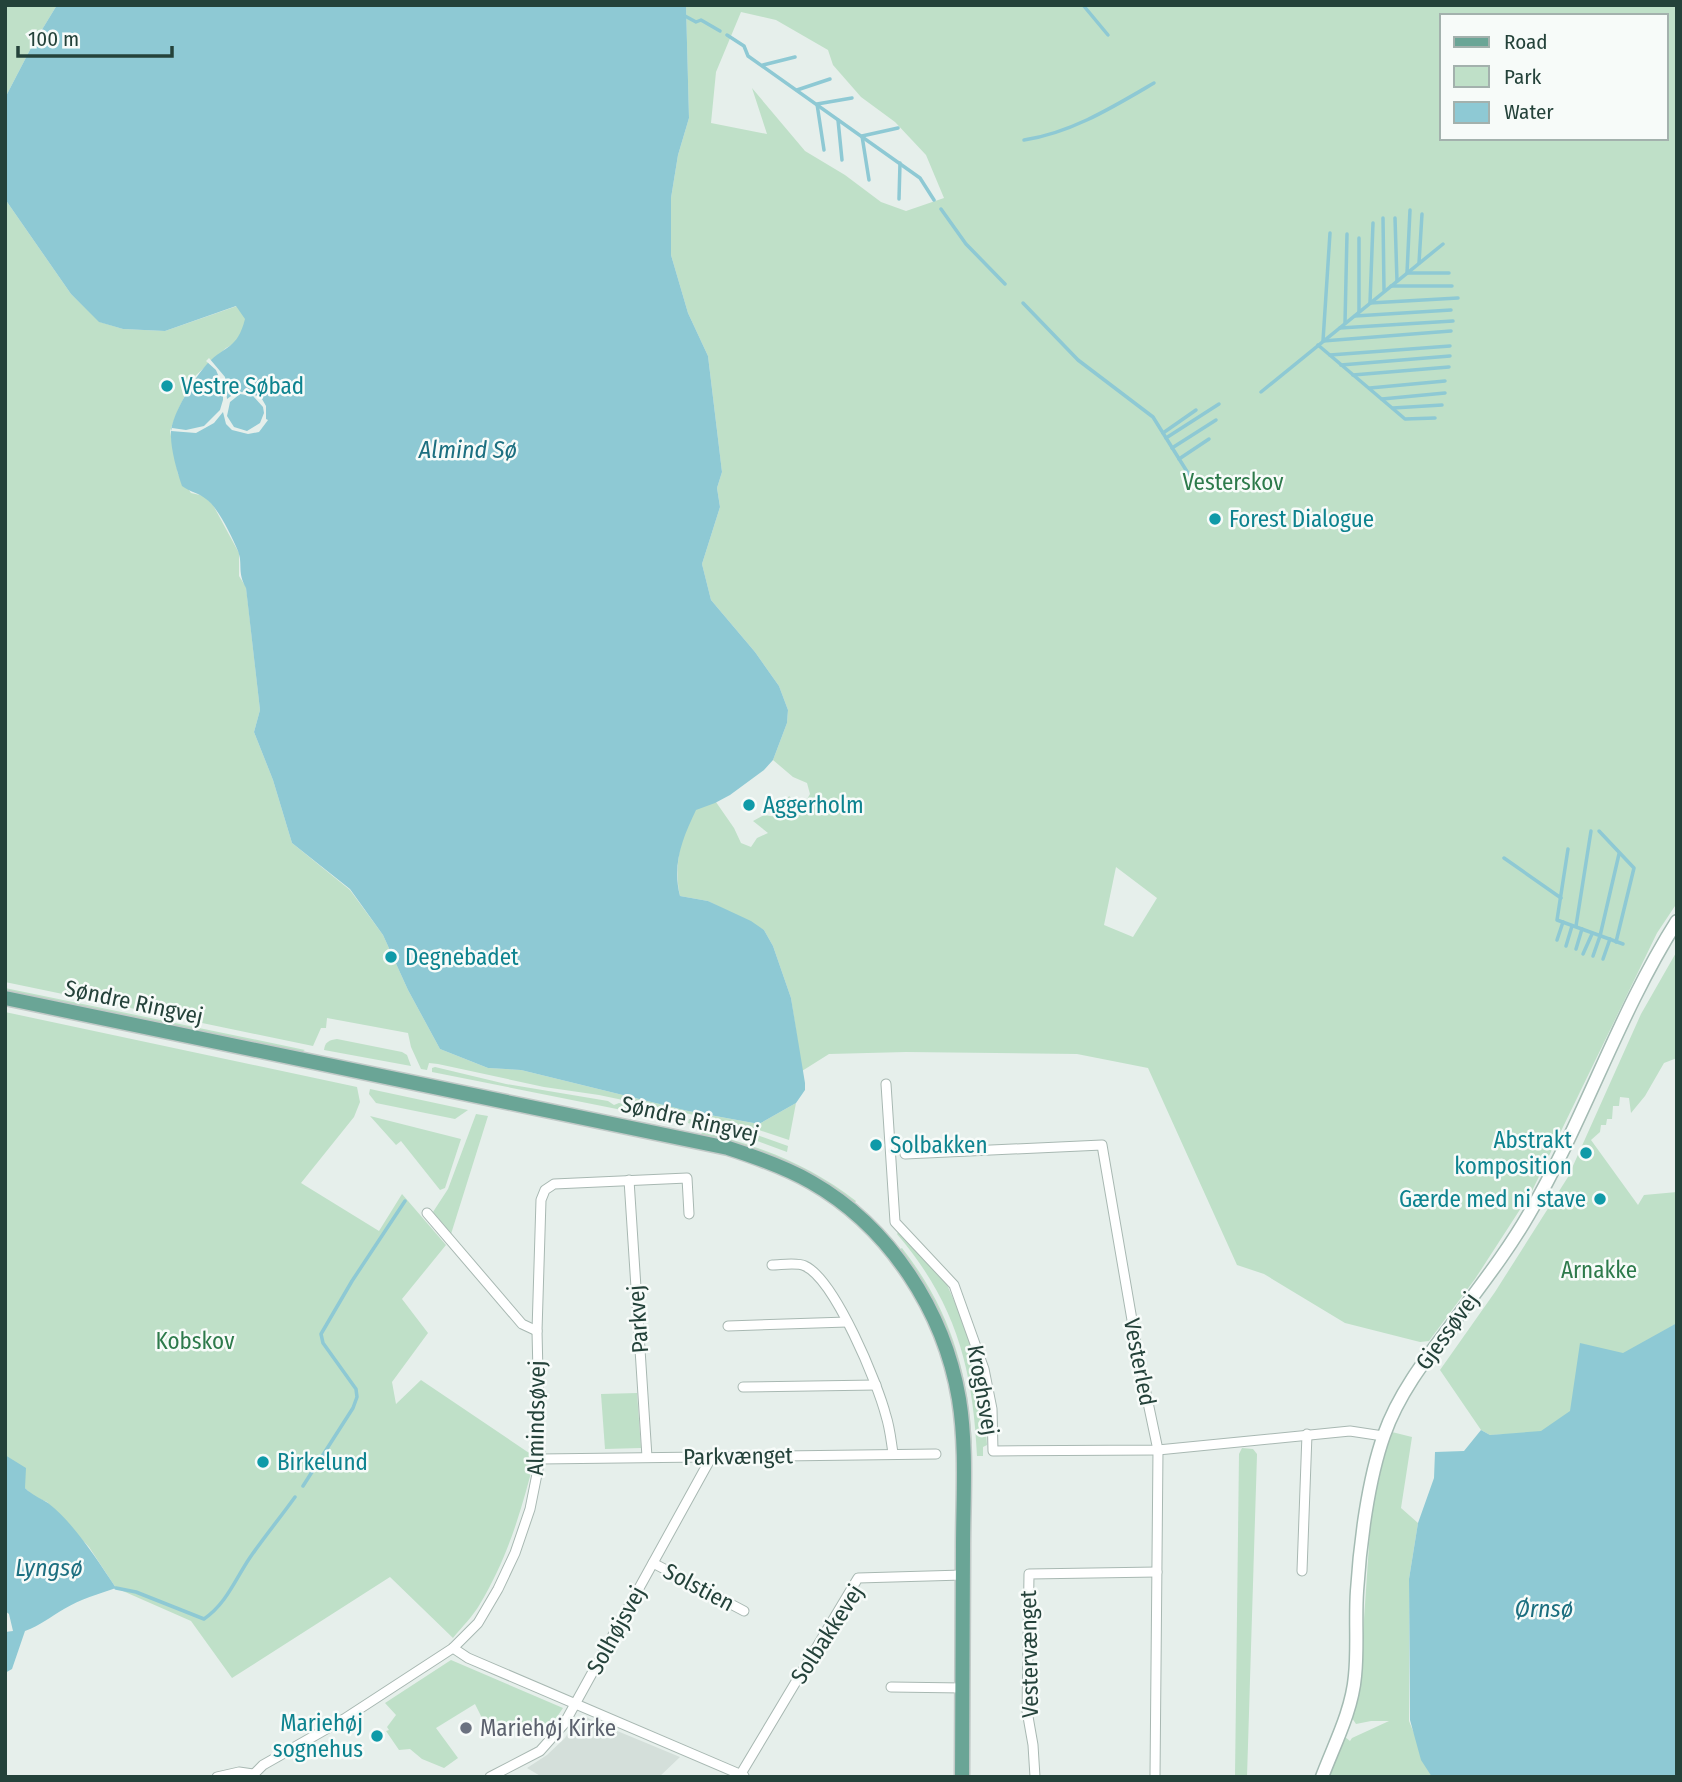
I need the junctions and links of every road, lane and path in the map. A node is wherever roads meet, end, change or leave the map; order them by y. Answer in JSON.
{"nodes":[{"id":1,"x":1677,"y":921,"type":"edge"},
{"id":2,"x":5,"y":999,"type":"edge"},
{"id":3,"x":886,"y":1083,"type":"dead end"},
{"id":4,"x":905,"y":1154,"type":"dead end"},
{"id":5,"x":629,"y":1180,"type":"junction"},
{"id":6,"x":428,"y":1213,"type":"dead end"},
{"id":7,"x":689,"y":1214,"type":"dead end"},
{"id":8,"x":772,"y":1265,"type":"dead end"},
{"id":9,"x":846,"y":1322,"type":"junction"},
{"id":10,"x":728,"y":1326,"type":"dead end"},
{"id":11,"x":537,"y":1331,"type":"junction"},
{"id":12,"x":876,"y":1385,"type":"junction"},
{"id":13,"x":743,"y":1387,"type":"dead end"},
{"id":14,"x":1307,"y":1434,"type":"junction"},
{"id":15,"x":1383,"y":1436,"type":"junction"},
{"id":16,"x":1158,"y":1450,"type":"junction"},
{"id":17,"x":893,"y":1454,"type":"junction"},
{"id":18,"x":936,"y":1454,"type":"dead end"},
{"id":19,"x":712,"y":1456,"type":"junction"},
{"id":20,"x":647,"y":1457,"type":"junction"},
{"id":21,"x":540,"y":1459,"type":"junction"},
{"id":22,"x":653,"y":1563,"type":"junction"},
{"id":23,"x":1302,"y":1571,"type":"dead end"},
{"id":24,"x":1157,"y":1572,"type":"junction"},
{"id":25,"x":963,"y":1575,"type":"junction"},
{"id":26,"x":744,"y":1611,"type":"dead end"},
{"id":27,"x":453,"y":1648,"type":"junction"},
{"id":28,"x":891,"y":1687,"type":"dead end"},
{"id":29,"x":962,"y":1688,"type":"junction"},
{"id":30,"x":575,"y":1704,"type":"junction"},
{"id":31,"x":252,"y":1775,"type":"edge"},
{"id":32,"x":742,"y":1776,"type":"edge"},
{"id":33,"x":218,"y":1777,"type":"edge"},
{"id":34,"x":490,"y":1777,"type":"edge"},
{"id":35,"x":962,"y":1777,"type":"edge"},
{"id":36,"x":1035,"y":1777,"type":"edge"},
{"id":37,"x":1155,"y":1777,"type":"edge"},
{"id":38,"x":1322,"y":1777,"type":"edge"}],
"edges":[{"from":1,"to":15,"type":"street","name":"Gjessøvej"},
{"from":2,"to":25,"type":"main road","name":"Søndre Ringvej"},
{"from":3,"to":16,"type":"street","name":"Kroghsvej"},
{"from":4,"to":16,"type":"street","name":"Vesterled"},
{"from":5,"to":7,"type":"street","name":"Almindsøvej"},
{"from":5,"to":11,"type":"street","name":"Almindsøvej"},
{"from":5,"to":20,"type":"street","name":"Parkvej"},
{"from":6,"to":11,"type":"street"},
{"from":8,"to":9,"type":"street"},
{"from":9,"to":10,"type":"street"},
{"from":9,"to":12,"type":"street"},
{"from":11,"to":21,"type":"street","name":"Almindsøvej"},
{"from":12,"to":13,"type":"street"},
{"from":12,"to":17,"type":"street"},
{"from":14,"to":15,"type":"street","name":"Kroghsvej"},
{"from":14,"to":16,"type":"street","name":"Kroghsvej"},
{"from":14,"to":23,"type":"street"},
{"from":15,"to":38,"type":"street","name":"Gjessøvej"},
{"from":16,"to":24,"type":"street","name":"Vesterled"},
{"from":17,"to":18,"type":"street","name":"Parkvænget"},
{"from":17,"to":19,"type":"street","name":"Parkvænget"},
{"from":19,"to":20,"type":"street","name":"Parkvænget"},
{"from":19,"to":22,"type":"street","name":"Solhøjsvej"},
{"from":20,"to":21,"type":"street","name":"Parkvænget"},
{"from":21,"to":27,"type":"street","name":"Almindsøvej"},
{"from":22,"to":26,"type":"street","name":"Solstien"},
{"from":22,"to":30,"type":"street","name":"Solhøjsvej"},
{"from":24,"to":36,"type":"street","name":"Vestervænget"},
{"from":24,"to":37,"type":"street","name":"Vesterled"},
{"from":25,"to":29,"type":"main road","name":"Søndre Ringvej"},
{"from":25,"to":32,"type":"street","name":"Solbakkevej"},
{"from":27,"to":30,"type":"street"},
{"from":27,"to":31,"type":"street","name":"Almindsøvej"},
{"from":28,"to":29,"type":"street"},
{"from":29,"to":35,"type":"main road","name":"Søndre Ringvej"},
{"from":30,"to":32,"type":"street"},
{"from":30,"to":34,"type":"street","name":"Solhøjsvej"},
{"from":31,"to":33,"type":"street"}]}
